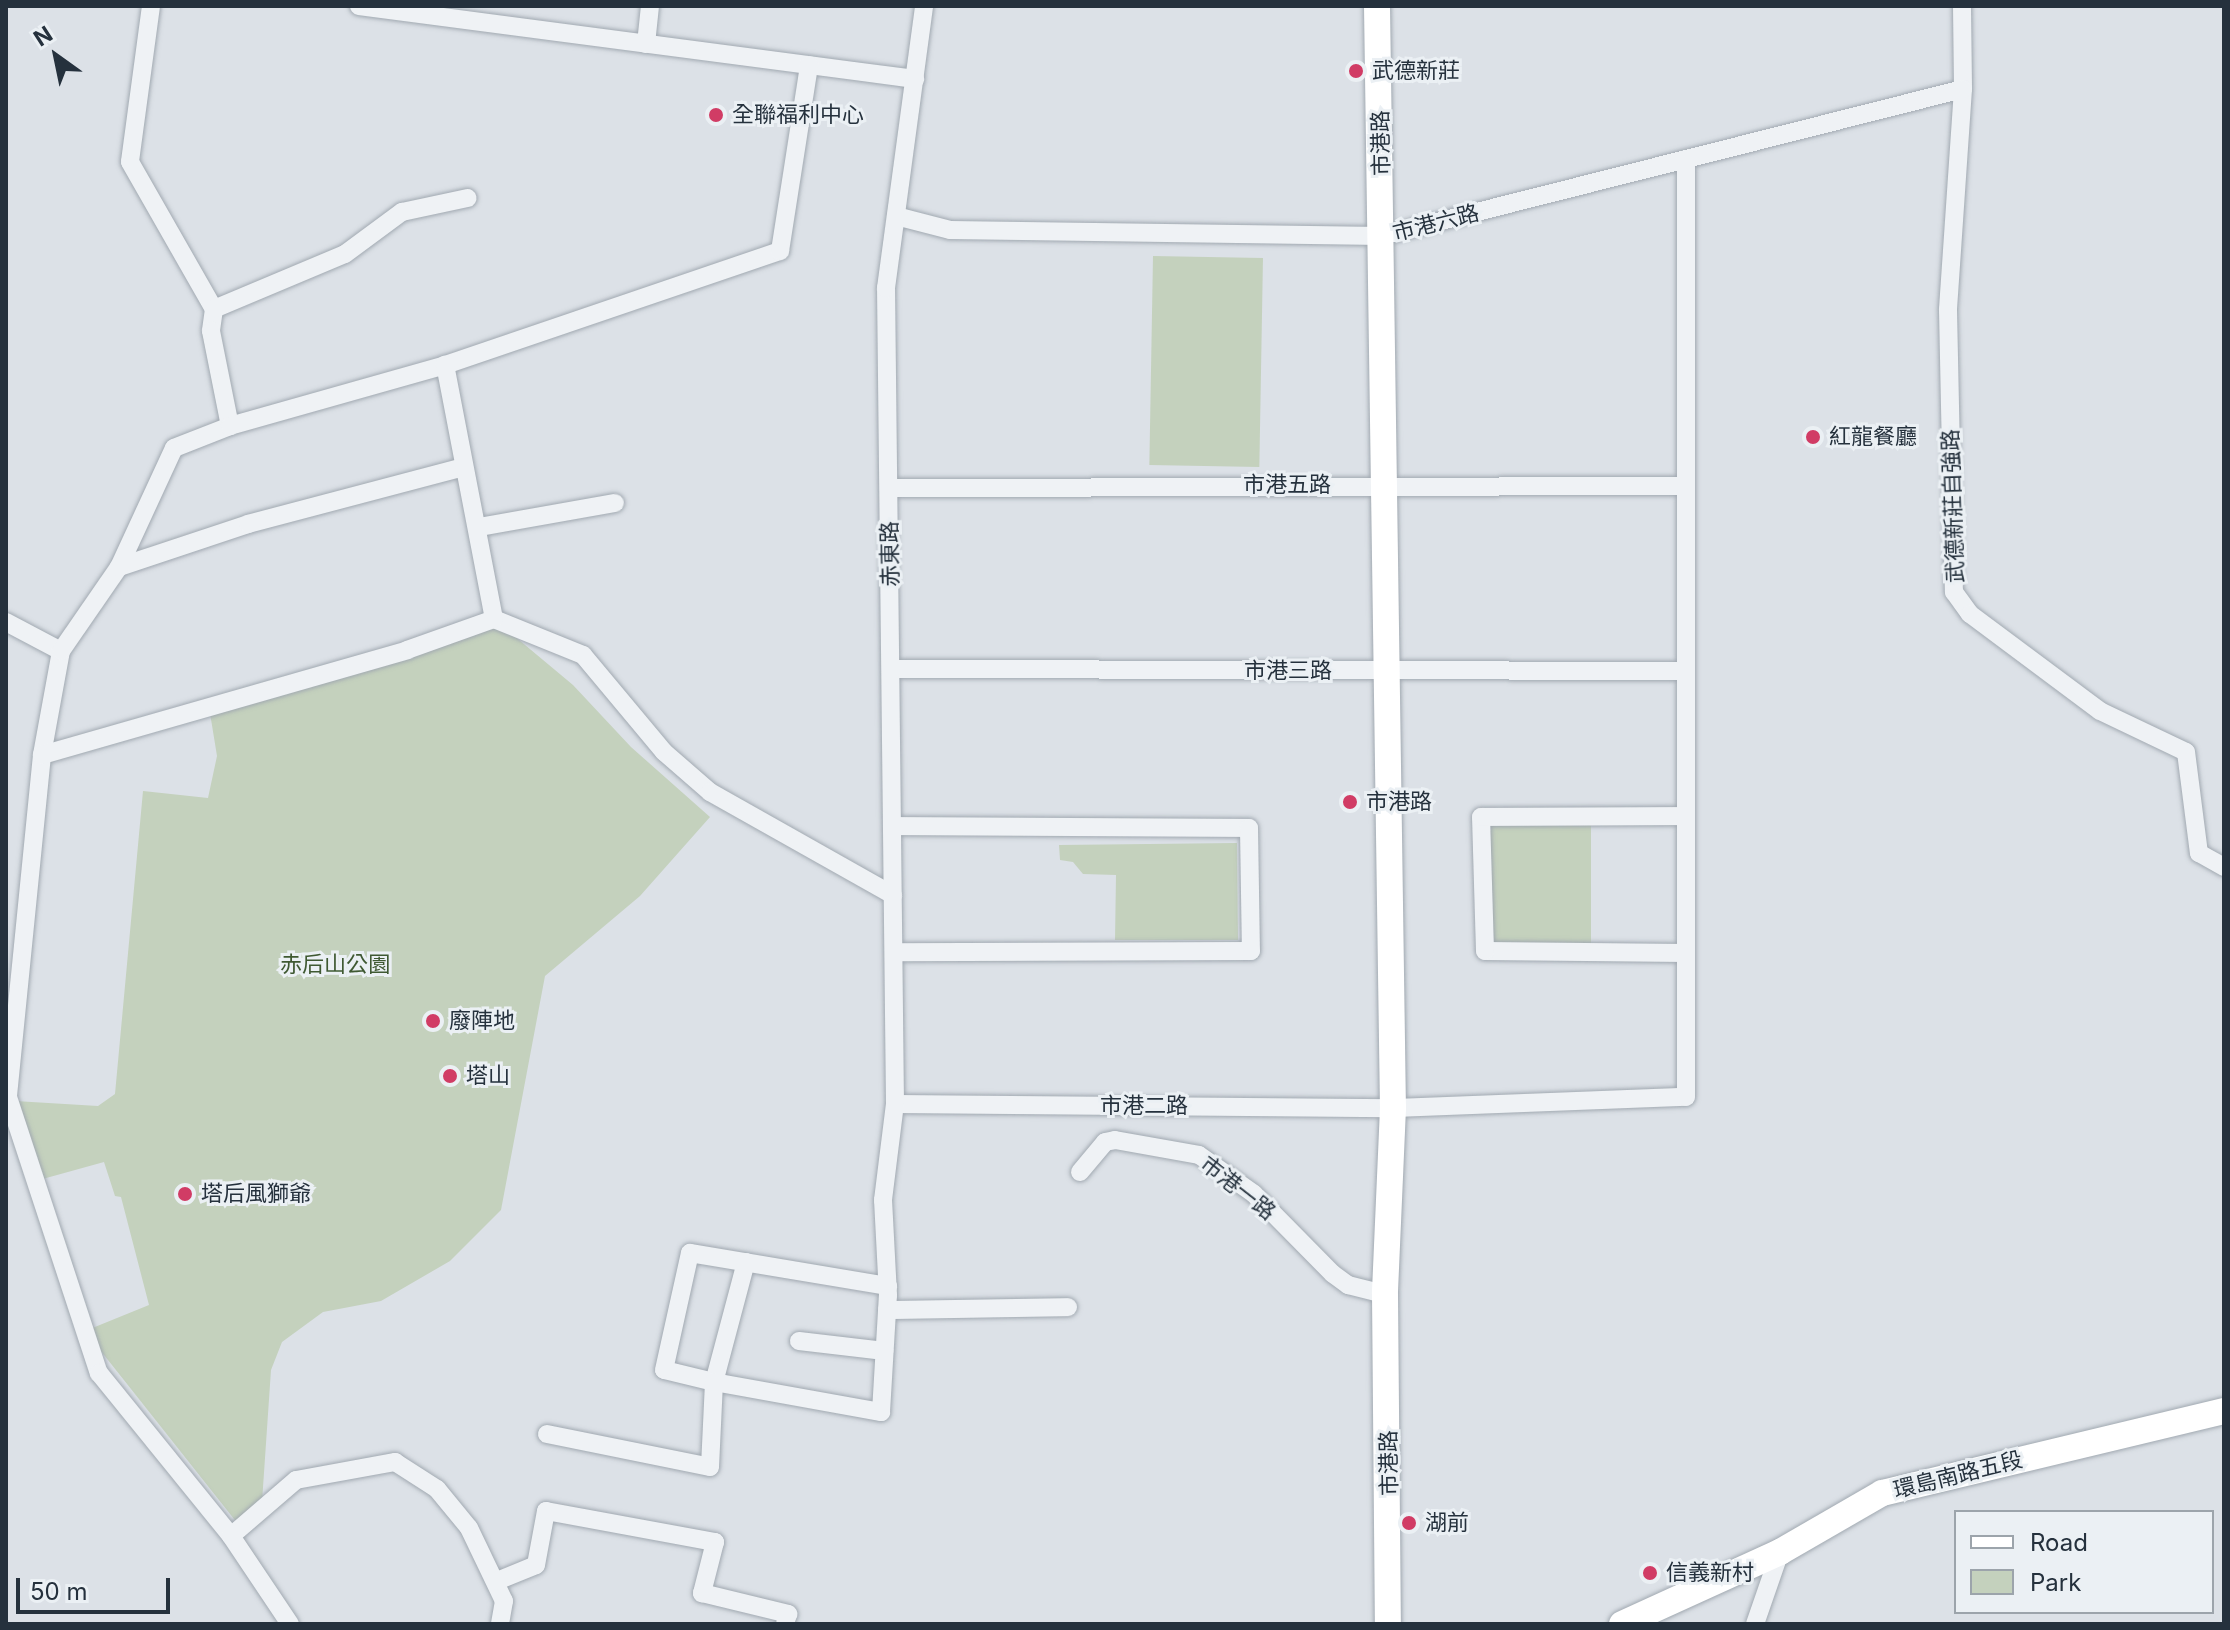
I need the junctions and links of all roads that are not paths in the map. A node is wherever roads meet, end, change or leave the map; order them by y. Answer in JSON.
{"nodes":[{"id":1,"x":151,"y":6,"type":"edge"},
{"id":2,"x":359,"y":6,"type":"edge"},
{"id":3,"x":650,"y":6,"type":"edge"},
{"id":4,"x":924,"y":6,"type":"edge"},
{"id":5,"x":1377,"y":6,"type":"edge"},
{"id":6,"x":1962,"y":6,"type":"edge"},
{"id":7,"x":646,"y":44,"type":"junction"},
{"id":8,"x":809,"y":65,"type":"junction"},
{"id":9,"x":915,"y":79,"type":"junction"},
{"id":10,"x":1963,"y":89,"type":"junction"},
{"id":11,"x":1686,"y":159,"type":"junction"},
{"id":12,"x":468,"y":198,"type":"dead end"},
{"id":13,"x":896,"y":216,"type":"junction"},
{"id":14,"x":1382,"y":236,"type":"junction"},
{"id":15,"x":214,"y":309,"type":"junction"},
{"id":16,"x":445,"y":365,"type":"junction"},
{"id":17,"x":230,"y":426,"type":"junction"},
{"id":18,"x":464,"y":467,"type":"junction"},
{"id":19,"x":1385,"y":485,"type":"junction"},
{"id":20,"x":1686,"y":486,"type":"junction"},
{"id":21,"x":889,"y":488,"type":"junction"},
{"id":22,"x":615,"y":503,"type":"dead end"},
{"id":23,"x":479,"y":527,"type":"junction"},
{"id":24,"x":119,"y":567,"type":"junction"},
{"id":25,"x":494,"y":619,"type":"junction"},
{"id":26,"x":6,"y":622,"type":"edge"},
{"id":27,"x":61,"y":651,"type":"junction"},
{"id":28,"x":891,"y":669,"type":"junction"},
{"id":29,"x":1388,"y":671,"type":"junction"},
{"id":30,"x":1686,"y":671,"type":"junction"},
{"id":31,"x":42,"y":755,"type":"junction"},
{"id":32,"x":1686,"y":816,"type":"junction"},
{"id":33,"x":893,"y":826,"type":"junction"},
{"id":34,"x":2224,"y":867,"type":"edge"},
{"id":35,"x":893,"y":895,"type":"junction"},
{"id":36,"x":894,"y":952,"type":"junction"},
{"id":37,"x":1686,"y":953,"type":"junction"},
{"id":38,"x":895,"y":1104,"type":"junction"},
{"id":39,"x":1393,"y":1108,"type":"junction"},
{"id":40,"x":1080,"y":1172,"type":"dead end"},
{"id":41,"x":746,"y":1262,"type":"junction"},
{"id":42,"x":888,"y":1286,"type":"junction"},
{"id":43,"x":1385,"y":1294,"type":"junction"},
{"id":44,"x":1068,"y":1307,"type":"dead end"},
{"id":45,"x":887,"y":1310,"type":"junction"},
{"id":46,"x":799,"y":1341,"type":"dead end"},
{"id":47,"x":884,"y":1351,"type":"junction"},
{"id":48,"x":714,"y":1382,"type":"junction"},
{"id":49,"x":2224,"y":1411,"type":"edge"},
{"id":50,"x":547,"y":1434,"type":"dead end"},
{"id":51,"x":231,"y":1536,"type":"junction"},
{"id":52,"x":1780,"y":1552,"type":"junction"},
{"id":53,"x":497,"y":1581,"type":"junction"},
{"id":54,"x":290,"y":1624,"type":"edge"},
{"id":55,"x":500,"y":1624,"type":"edge"},
{"id":56,"x":785,"y":1624,"type":"edge"},
{"id":57,"x":1388,"y":1624,"type":"edge"},
{"id":58,"x":1622,"y":1624,"type":"edge"},
{"id":59,"x":1755,"y":1624,"type":"edge"}],
"edges":[{"from":1,"to":15,"type":"street"},
{"from":2,"to":7,"type":"street"},
{"from":3,"to":7,"type":"street"},
{"from":4,"to":9,"type":"street","name":"赤東路"},
{"from":5,"to":14,"type":"street","name":"市港路"},
{"from":6,"to":10,"type":"street","name":"武德新莊自強路"},
{"from":7,"to":8,"type":"street"},
{"from":8,"to":9,"type":"street"},
{"from":8,"to":16,"type":"street"},
{"from":9,"to":13,"type":"street","name":"赤東路"},
{"from":10,"to":11,"type":"street","name":"市港六路"},
{"from":10,"to":34,"type":"street","name":"武德新莊自強路"},
{"from":11,"to":14,"type":"street","name":"市港六路"},
{"from":11,"to":20,"type":"street"},
{"from":12,"to":15,"type":"street"},
{"from":13,"to":14,"type":"street","name":"市港六路"},
{"from":13,"to":21,"type":"street","name":"赤東路"},
{"from":14,"to":19,"type":"street","name":"市港路"},
{"from":15,"to":17,"type":"street"},
{"from":16,"to":17,"type":"street"},
{"from":16,"to":18,"type":"street"},
{"from":17,"to":24,"type":"street"},
{"from":18,"to":23,"type":"street"},
{"from":18,"to":24,"type":"street"},
{"from":19,"to":20,"type":"street","name":"市港五路"},
{"from":19,"to":21,"type":"street","name":"市港五路"},
{"from":19,"to":29,"type":"street","name":"市港路"},
{"from":20,"to":30,"type":"street"},
{"from":21,"to":28,"type":"street","name":"赤東路"},
{"from":22,"to":23,"type":"street"},
{"from":23,"to":25,"type":"street"},
{"from":24,"to":27,"type":"street"},
{"from":25,"to":31,"type":"street"},
{"from":25,"to":35,"type":"street"},
{"from":26,"to":27,"type":"street"},
{"from":27,"to":31,"type":"street"},
{"from":28,"to":29,"type":"street","name":"市港三路"},
{"from":28,"to":33,"type":"street","name":"赤東路"},
{"from":29,"to":30,"type":"street","name":"市港三路"},
{"from":29,"to":39,"type":"street","name":"市港路"},
{"from":30,"to":32,"type":"street"},
{"from":31,"to":51,"type":"street"},
{"from":32,"to":37,"type":"street"},
{"from":32,"to":37,"type":"street"},
{"from":33,"to":35,"type":"street","name":"赤東路"},
{"from":33,"to":36,"type":"street"},
{"from":35,"to":36,"type":"street","name":"赤東路"},
{"from":36,"to":38,"type":"street","name":"赤東路"},
{"from":37,"to":39,"type":"street","name":"市港二路"},
{"from":38,"to":39,"type":"street","name":"市港二路"},
{"from":38,"to":42,"type":"street","name":"赤東路"},
{"from":39,"to":43,"type":"street","name":"市港路"},
{"from":40,"to":43,"type":"street","name":"市港一路"},
{"from":41,"to":42,"type":"street"},
{"from":41,"to":48,"type":"street"},
{"from":41,"to":48,"type":"street"},
{"from":42,"to":45,"type":"street","name":"赤東路"},
{"from":43,"to":57,"type":"street","name":"市港路"},
{"from":44,"to":45,"type":"street"},
{"from":45,"to":47,"type":"street","name":"赤東路"},
{"from":46,"to":47,"type":"street"},
{"from":47,"to":48,"type":"street","name":"赤東路"},
{"from":48,"to":50,"type":"street"},
{"from":49,"to":52,"type":"street","name":"環島南路五段"},
{"from":51,"to":53,"type":"street"},
{"from":51,"to":54,"type":"street"},
{"from":52,"to":58,"type":"street","name":"環島南路五段"},
{"from":52,"to":59,"type":"street"},
{"from":53,"to":55,"type":"street"},
{"from":53,"to":56,"type":"street"}]}
